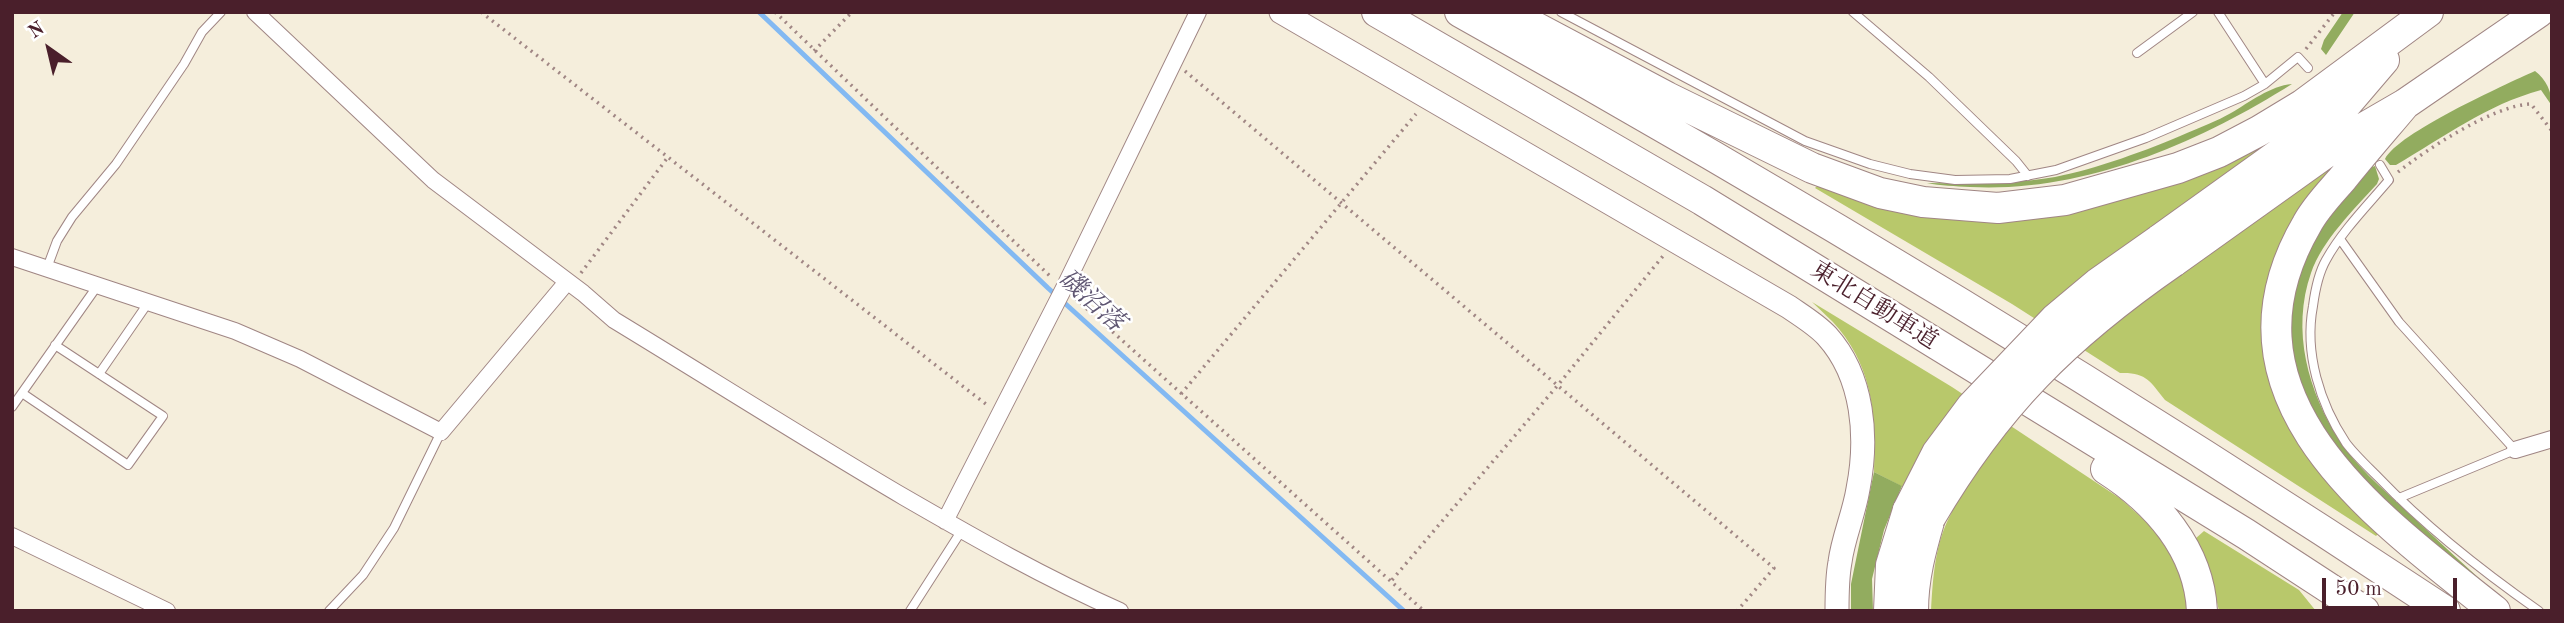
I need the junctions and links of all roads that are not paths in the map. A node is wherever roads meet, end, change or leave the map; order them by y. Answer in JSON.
{"nodes":[{"id":1,"x":221,"y":12,"type":"edge"},
{"id":2,"x":255,"y":12,"type":"edge"},
{"id":3,"x":1198,"y":12,"type":"edge"},
{"id":4,"x":1281,"y":12,"type":"edge"},
{"id":5,"x":1377,"y":12,"type":"edge"},
{"id":6,"x":1460,"y":12,"type":"edge"},
{"id":7,"x":1507,"y":12,"type":"edge"},
{"id":8,"x":1561,"y":12,"type":"edge"},
{"id":9,"x":1853,"y":12,"type":"edge"},
{"id":10,"x":2193,"y":12,"type":"edge"},
{"id":11,"x":2218,"y":12,"type":"edge"},
{"id":12,"x":2539,"y":12,"type":"edge"},
{"id":13,"x":2422,"y":18,"type":"edge"},
{"id":14,"x":2137,"y":53,"type":"dead end"},
{"id":15,"x":2308,"y":68,"type":"dead end"},
{"id":16,"x":2265,"y":84,"type":"junction"},
{"id":17,"x":2405,"y":104,"type":"junction"},
{"id":18,"x":2380,"y":165,"type":"dead end"},
{"id":19,"x":2028,"y":176,"type":"junction"},
{"id":20,"x":1702,"y":200,"type":"junction"},
{"id":21,"x":2340,"y":239,"type":"junction"},
{"id":22,"x":2166,"y":251,"type":"junction"},
{"id":23,"x":12,"y":257,"type":"edge"},
{"id":24,"x":47,"y":268,"type":"junction"},
{"id":25,"x":567,"y":282,"type":"junction"},
{"id":26,"x":98,"y":285,"type":"junction"},
{"id":27,"x":148,"y":303,"type":"junction"},
{"id":28,"x":55,"y":345,"type":"junction"},
{"id":29,"x":99,"y":374,"type":"junction"},
{"id":30,"x":22,"y":393,"type":"junction"},
{"id":31,"x":12,"y":407,"type":"edge"},
{"id":32,"x":441,"y":432,"type":"junction"},
{"id":33,"x":2552,"y":439,"type":"edge"},
{"id":34,"x":2515,"y":450,"type":"junction"},
{"id":35,"x":2399,"y":498,"type":"junction"},
{"id":36,"x":1919,"y":514,"type":"junction"},
{"id":37,"x":945,"y":521,"type":"junction"},
{"id":38,"x":962,"y":530,"type":"junction"},
{"id":39,"x":12,"y":536,"type":"edge"},
{"id":40,"x":167,"y":611,"type":"edge"},
{"id":41,"x":329,"y":611,"type":"edge"},
{"id":42,"x":910,"y":611,"type":"edge"},
{"id":43,"x":1120,"y":611,"type":"edge"},
{"id":44,"x":1837,"y":611,"type":"edge"},
{"id":45,"x":1889,"y":611,"type":"edge"},
{"id":46,"x":1913,"y":611,"type":"edge"},
{"id":47,"x":2202,"y":611,"type":"edge"},
{"id":48,"x":2364,"y":611,"type":"edge"},
{"id":49,"x":2445,"y":611,"type":"edge"},
{"id":50,"x":2495,"y":611,"type":"edge"},
{"id":51,"x":2539,"y":611,"type":"edge"}],
"edges":[{"from":1,"to":24,"type":"lane"},
{"from":2,"to":25,"type":"street"},
{"from":3,"to":37,"type":"street"},
{"from":4,"to":44,"type":"street"},
{"from":5,"to":20,"type":"highway","name":"東北自動車道"},
{"from":6,"to":49,"type":"highway","name":"東北自動車道"},
{"from":7,"to":13,"type":"highway"},
{"from":8,"to":19,"type":"lane"},
{"from":9,"to":19,"type":"lane"},
{"from":10,"to":14,"type":"lane"},
{"from":11,"to":16,"type":"lane"},
{"from":12,"to":17,"type":"highway"},
{"from":13,"to":22,"type":"highway"},
{"from":15,"to":16,"type":"lane"},
{"from":16,"to":19,"type":"lane"},
{"from":17,"to":22,"type":"highway"},
{"from":17,"to":50,"type":"highway"},
{"from":18,"to":21,"type":"lane"},
{"from":20,"to":47,"type":"highway"},
{"from":20,"to":48,"type":"highway","name":"東北自動車道"},
{"from":21,"to":34,"type":"lane"},
{"from":21,"to":35,"type":"lane"},
{"from":22,"to":36,"type":"highway","bridge":true},
{"from":23,"to":24,"type":"street"},
{"from":24,"to":26,"type":"street"},
{"from":25,"to":32,"type":"street"},
{"from":25,"to":37,"type":"street"},
{"from":26,"to":27,"type":"street"},
{"from":26,"to":28,"type":"lane"},
{"from":27,"to":29,"type":"lane"},
{"from":27,"to":32,"type":"street"},
{"from":28,"to":29,"type":"lane"},
{"from":28,"to":30,"type":"lane"},
{"from":29,"to":30,"type":"lane"},
{"from":30,"to":31,"type":"lane"},
{"from":32,"to":41,"type":"lane"},
{"from":33,"to":34,"type":"street"},
{"from":34,"to":35,"type":"lane"},
{"from":35,"to":51,"type":"lane"},
{"from":36,"to":45,"type":"highway"},
{"from":36,"to":46,"type":"highway"},
{"from":37,"to":38,"type":"street"},
{"from":38,"to":42,"type":"lane"},
{"from":38,"to":43,"type":"street"},
{"from":39,"to":40,"type":"street"}]}
